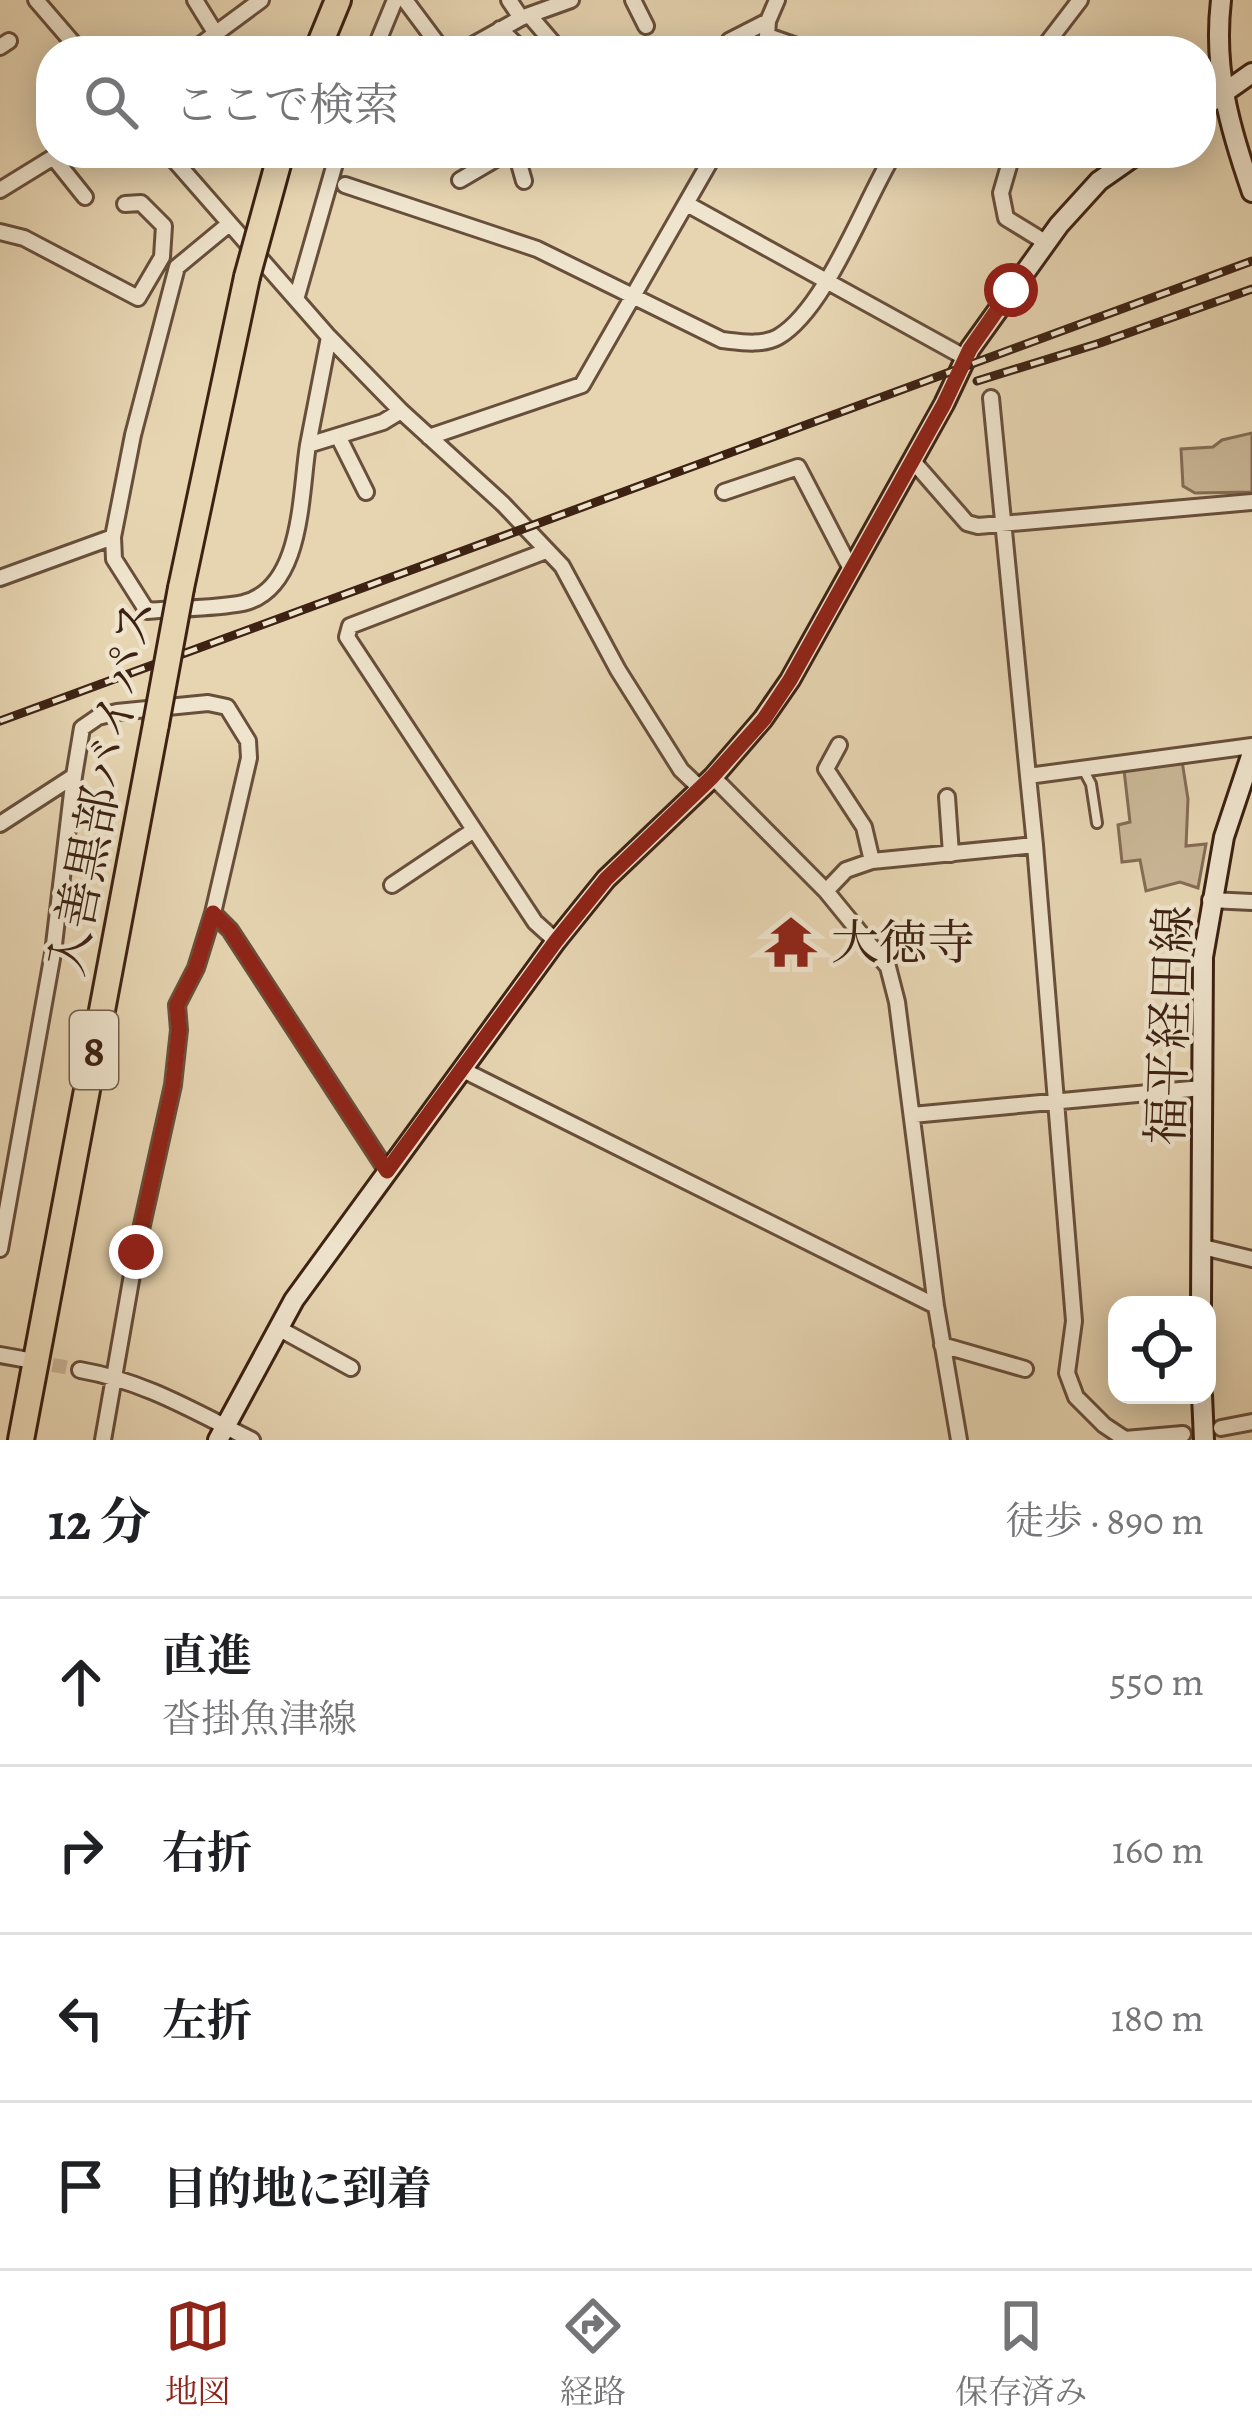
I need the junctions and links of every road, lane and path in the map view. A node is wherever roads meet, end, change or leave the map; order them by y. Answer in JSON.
{"nodes":[{"id":1,"x":36,"y":0,"type":"edge"},
{"id":2,"x":195,"y":0,"type":"edge"},
{"id":3,"x":261,"y":0,"type":"edge"},
{"id":4,"x":338,"y":0,"type":"edge"},
{"id":5,"x":509,"y":0,"type":"edge"},
{"id":6,"x":571,"y":0,"type":"edge"},
{"id":7,"x":633,"y":0,"type":"edge"},
{"id":8,"x":777,"y":0,"type":"edge"},
{"id":9,"x":1080,"y":0,"type":"edge"},
{"id":10,"x":1221,"y":0,"type":"edge"},
{"id":11,"x":406,"y":1,"type":"edge"},
{"id":12,"x":525,"y":17,"type":"junction"},
{"id":13,"x":646,"y":26,"type":"dead end"},
{"id":14,"x":500,"y":29,"type":"junction"},
{"id":15,"x":216,"y":34,"type":"junction"},
{"id":16,"x":67,"y":36,"type":"edge"},
{"id":17,"x":213,"y":36,"type":"edge"},
{"id":18,"x":323,"y":36,"type":"edge"},
{"id":19,"x":384,"y":36,"type":"edge"},
{"id":20,"x":432,"y":36,"type":"edge"},
{"id":21,"x":490,"y":36,"type":"edge"},
{"id":22,"x":507,"y":36,"type":"edge"},
{"id":23,"x":545,"y":36,"type":"edge"},
{"id":24,"x":767,"y":36,"type":"edge"},
{"id":25,"x":1052,"y":36,"type":"edge"},
{"id":26,"x":1252,"y":73,"type":"edge"},
{"id":27,"x":1222,"y":93,"type":"junction"},
{"id":28,"x":1216,"y":98,"type":"edge"},
{"id":29,"x":36,"y":168,"type":"edge"},
{"id":30,"x":66,"y":168,"type":"edge"},
{"id":31,"x":181,"y":168,"type":"edge"},
{"id":32,"x":277,"y":168,"type":"edge"},
{"id":33,"x":334,"y":168,"type":"edge"},
{"id":34,"x":480,"y":168,"type":"edge"},
{"id":35,"x":520,"y":168,"type":"edge"},
{"id":36,"x":707,"y":168,"type":"edge"},
{"id":37,"x":886,"y":168,"type":"edge"},
{"id":38,"x":1008,"y":168,"type":"edge"},
{"id":39,"x":1118,"y":168,"type":"edge"},
{"id":40,"x":460,"y":180,"type":"dead end"},
{"id":41,"x":524,"y":181,"type":"dead end"},
{"id":42,"x":345,"y":185,"type":"dead end"},
{"id":43,"x":0,"y":190,"type":"edge"},
{"id":44,"x":1252,"y":192,"type":"edge"},
{"id":45,"x":85,"y":197,"type":"dead end"},
{"id":46,"x":687,"y":204,"type":"junction"},
{"id":47,"x":125,"y":205,"type":"dead end"},
{"id":48,"x":229,"y":224,"type":"junction"},
{"id":49,"x":0,"y":232,"type":"edge"},
{"id":50,"x":1045,"y":242,"type":"junction"},
{"id":51,"x":825,"y":282,"type":"junction"},
{"id":52,"x":297,"y":296,"type":"junction"},
{"id":53,"x":634,"y":296,"type":"junction"},
{"id":54,"x":329,"y":337,"type":"junction"},
{"id":55,"x":966,"y":358,"type":"junction"},
{"id":56,"x":992,"y":398,"type":"dead end"},
{"id":57,"x":400,"y":411,"type":"junction"},
{"id":58,"x":338,"y":436,"type":"junction"},
{"id":59,"x":429,"y":437,"type":"junction"},
{"id":60,"x":308,"y":446,"type":"junction"},
{"id":61,"x":912,"y":460,"type":"junction"},
{"id":62,"x":366,"y":492,"type":"dead end"},
{"id":63,"x":724,"y":492,"type":"dead end"},
{"id":64,"x":1252,"y":502,"type":"edge"},
{"id":65,"x":1004,"y":524,"type":"junction"},
{"id":66,"x":113,"y":537,"type":"junction"},
{"id":67,"x":546,"y":550,"type":"junction"},
{"id":68,"x":851,"y":569,"type":"junction"},
{"id":69,"x":0,"y":578,"type":"edge"},
{"id":70,"x":839,"y":745,"type":"dead end"},
{"id":71,"x":1252,"y":750,"type":"edge"},
{"id":72,"x":1082,"y":768,"type":"junction"},
{"id":73,"x":74,"y":776,"type":"junction"},
{"id":74,"x":1028,"y":776,"type":"junction"},
{"id":75,"x":707,"y":783,"type":"junction"},
{"id":76,"x":947,"y":797,"type":"dead end"},
{"id":77,"x":1097,"y":823,"type":"dead end"},
{"id":78,"x":0,"y":824,"type":"edge"},
{"id":79,"x":474,"y":830,"type":"junction"},
{"id":80,"x":1035,"y":845,"type":"junction"},
{"id":81,"x":951,"y":854,"type":"junction"},
{"id":82,"x":872,"y":861,"type":"junction"},
{"id":83,"x":392,"y":885,"type":"dead end"},
{"id":84,"x":826,"y":891,"type":"junction"},
{"id":85,"x":1210,"y":900,"type":"junction"},
{"id":86,"x":1252,"y":902,"type":"edge"},
{"id":87,"x":213,"y":913,"type":"junction"},
{"id":88,"x":556,"y":941,"type":"junction"},
{"id":89,"x":461,"y":1070,"type":"junction"},
{"id":90,"x":1202,"y":1088,"type":"junction"},
{"id":91,"x":1058,"y":1102,"type":"junction"},
{"id":92,"x":912,"y":1114,"type":"junction"},
{"id":93,"x":387,"y":1171,"type":"junction"},
{"id":94,"x":1203,"y":1247,"type":"junction"},
{"id":95,"x":0,"y":1249,"type":"edge"},
{"id":96,"x":1252,"y":1259,"type":"edge"},
{"id":97,"x":1201,"y":1296,"type":"edge"},
{"id":98,"x":936,"y":1306,"type":"junction"},
{"id":99,"x":278,"y":1328,"type":"junction"},
{"id":100,"x":942,"y":1345,"type":"junction"},
{"id":101,"x":0,"y":1354,"type":"edge"},
{"id":102,"x":28,"y":1360,"type":"tunnel mouth"},
{"id":103,"x":351,"y":1368,"type":"dead end"},
{"id":104,"x":1024,"y":1369,"type":"dead end"},
{"id":105,"x":80,"y":1370,"type":"tunnel mouth"},
{"id":106,"x":113,"y":1376,"type":"junction"},
{"id":107,"x":1202,"y":1404,"type":"edge"},
{"id":108,"x":1252,"y":1422,"type":"edge"},
{"id":109,"x":1221,"y":1428,"type":"dead end"},
{"id":110,"x":221,"y":1433,"type":"edge"},
{"id":111,"x":1184,"y":1434,"type":"dead end"},
{"id":112,"x":22,"y":1440,"type":"edge"},
{"id":113,"x":103,"y":1440,"type":"edge"},
{"id":114,"x":252,"y":1440,"type":"edge"},
{"id":115,"x":959,"y":1440,"type":"edge"},
{"id":116,"x":1204,"y":1440,"type":"edge"}],
"edges":[{"from":1,"to":16,"type":"street"},
{"from":2,"to":15,"type":"street"},
{"from":3,"to":15,"type":"street"},
{"from":4,"to":18,"type":"highway"},
{"from":5,"to":12,"type":"street"},
{"from":6,"to":12,"type":"street"},
{"from":7,"to":13,"type":"street"},
{"from":8,"to":24,"type":"street"},
{"from":9,"to":25,"type":"street"},
{"from":10,"to":27,"type":"main road"},
{"from":11,"to":19,"type":"street"},
{"from":11,"to":20,"type":"street"},
{"from":12,"to":14,"type":"street"},
{"from":12,"to":23,"type":"street"},
{"from":14,"to":21,"type":"street"},
{"from":14,"to":22,"type":"street"},
{"from":15,"to":17,"type":"street"},
{"from":26,"to":27,"type":"main road"},
{"from":27,"to":28,"type":"main road"},
{"from":27,"to":44,"type":"main road"},
{"from":29,"to":43,"type":"street"},
{"from":30,"to":45,"type":"street"},
{"from":31,"to":48,"type":"street"},
{"from":32,"to":112,"type":"highway","name":"入善黒部バイパス","number":"8","bridge":true},
{"from":33,"to":52,"type":"street"},
{"from":34,"to":40,"type":"street"},
{"from":35,"to":41,"type":"street"},
{"from":36,"to":46,"type":"street"},
{"from":37,"to":51,"type":"street"},
{"from":38,"to":50,"type":"street"},
{"from":39,"to":50,"type":"main road"},
{"from":42,"to":53,"type":"street"},
{"from":46,"to":51,"type":"street"},
{"from":46,"to":53,"type":"street"},
{"from":47,"to":49,"type":"street"},
{"from":48,"to":52,"type":"street"},
{"from":48,"to":66,"type":"street"},
{"from":50,"to":55,"type":"main road"},
{"from":51,"to":53,"type":"street"},
{"from":51,"to":55,"type":"street"},
{"from":52,"to":54,"type":"street"},
{"from":53,"to":59,"type":"street"},
{"from":54,"to":57,"type":"street"},
{"from":54,"to":60,"type":"street"},
{"from":55,"to":61,"type":"main road"},
{"from":56,"to":65,"type":"street"},
{"from":57,"to":58,"type":"street"},
{"from":57,"to":59,"type":"street"},
{"from":58,"to":60,"type":"street"},
{"from":58,"to":62,"type":"street"},
{"from":59,"to":67,"type":"street"},
{"from":60,"to":66,"type":"street"},
{"from":61,"to":65,"type":"street"},
{"from":61,"to":68,"type":"main road"},
{"from":63,"to":68,"type":"street"},
{"from":64,"to":65,"type":"street"},
{"from":65,"to":74,"type":"street"},
{"from":66,"to":69,"type":"street"},
{"from":67,"to":75,"type":"street"},
{"from":67,"to":79,"type":"street"},
{"from":68,"to":75,"type":"main road"},
{"from":70,"to":82,"type":"street"},
{"from":71,"to":72,"type":"street"},
{"from":71,"to":85,"type":"main road","name":"福平経田線"},
{"from":72,"to":74,"type":"street"},
{"from":72,"to":77,"type":"lane"},
{"from":73,"to":78,"type":"street"},
{"from":73,"to":87,"type":"street"},
{"from":73,"to":95,"type":"street"},
{"from":74,"to":80,"type":"street"},
{"from":75,"to":84,"type":"street"},
{"from":75,"to":88,"type":"main road"},
{"from":76,"to":81,"type":"street"},
{"from":79,"to":83,"type":"street"},
{"from":79,"to":88,"type":"street"},
{"from":80,"to":81,"type":"street"},
{"from":80,"to":91,"type":"street"},
{"from":81,"to":82,"type":"street"},
{"from":82,"to":84,"type":"street"},
{"from":84,"to":92,"type":"street"},
{"from":85,"to":86,"type":"street"},
{"from":85,"to":90,"type":"main road","name":"福平経田線"},
{"from":87,"to":93,"type":"street"},
{"from":87,"to":106,"type":"street"},
{"from":88,"to":89,"type":"main road"},
{"from":89,"to":93,"type":"main road"},
{"from":89,"to":98,"type":"street"},
{"from":90,"to":91,"type":"street"},
{"from":90,"to":94,"type":"main road","name":"福平経田線"},
{"from":91,"to":92,"type":"street"},
{"from":91,"to":111,"type":"street"},
{"from":92,"to":98,"type":"street"},
{"from":93,"to":99,"type":"main road"},
{"from":94,"to":96,"type":"street"},
{"from":94,"to":97,"type":"main road","name":"福平経田線"},
{"from":98,"to":100,"type":"street"},
{"from":99,"to":103,"type":"street"},
{"from":99,"to":110,"type":"main road"},
{"from":100,"to":104,"type":"street"},
{"from":100,"to":115,"type":"street"},
{"from":101,"to":102,"type":"street"},
{"from":105,"to":106,"type":"street"},
{"from":106,"to":110,"type":"street"},
{"from":106,"to":113,"type":"street"},
{"from":107,"to":116,"type":"main road"},
{"from":108,"to":109,"type":"street"},
{"from":110,"to":114,"type":"street"}]}
